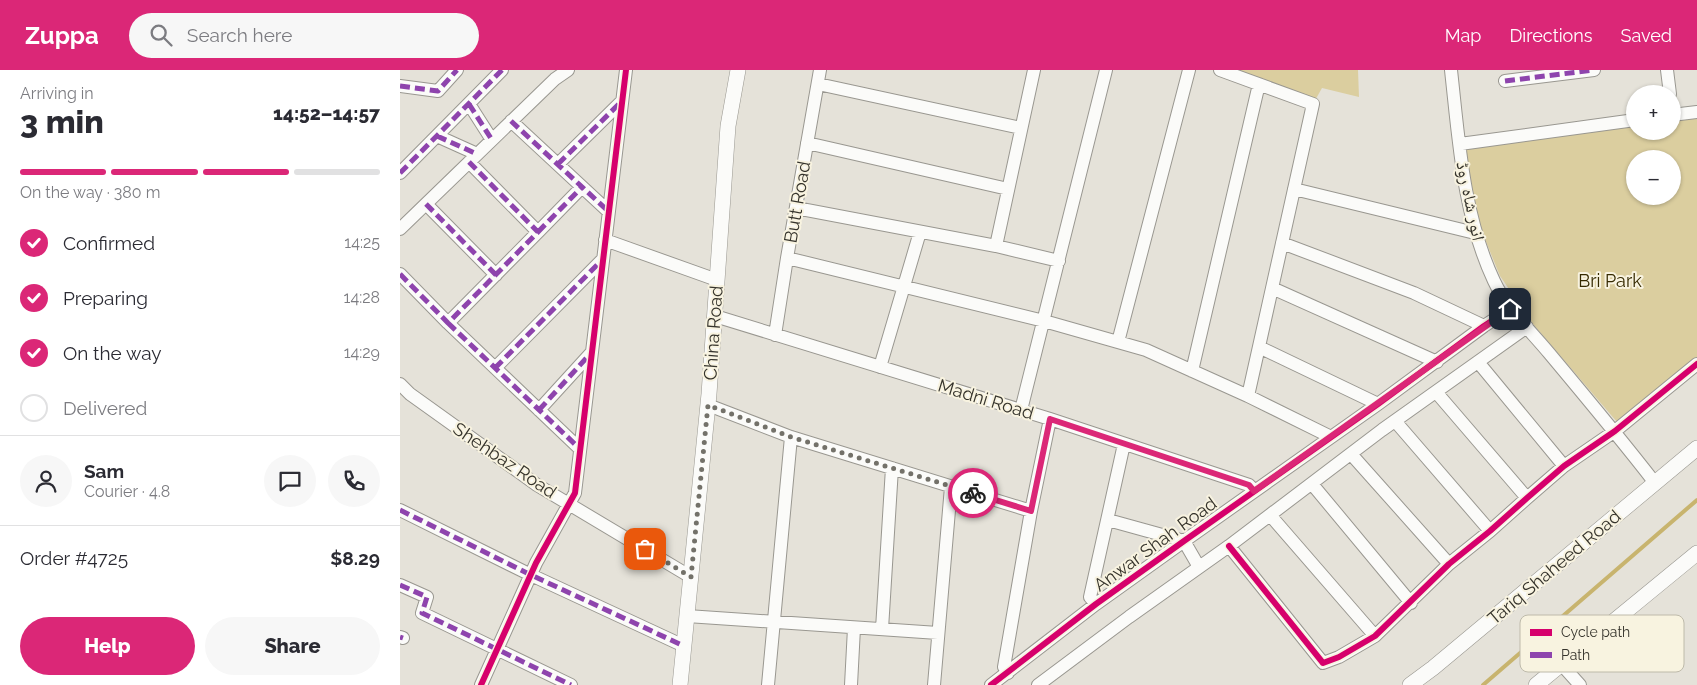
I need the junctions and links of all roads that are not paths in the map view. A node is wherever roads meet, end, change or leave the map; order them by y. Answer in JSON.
{"nodes":[{"id":1,"x":457,"y":70,"type":"edge"},
{"id":2,"x":502,"y":70,"type":"edge"},
{"id":3,"x":567,"y":70,"type":"edge"},
{"id":4,"x":626,"y":70,"type":"edge"},
{"id":5,"x":738,"y":70,"type":"edge"},
{"id":6,"x":820,"y":70,"type":"edge"},
{"id":7,"x":1034,"y":70,"type":"edge"},
{"id":8,"x":1106,"y":70,"type":"edge"},
{"id":9,"x":1189,"y":70,"type":"edge"},
{"id":10,"x":1220,"y":70,"type":"edge"},
{"id":11,"x":1451,"y":70,"type":"edge"},
{"id":12,"x":1594,"y":70,"type":"edge"},
{"id":13,"x":1667,"y":70,"type":"edge"},
{"id":14,"x":1505,"y":80,"type":"dead end"},
{"id":15,"x":818,"y":84,"type":"junction"},
{"id":16,"x":1259,"y":84,"type":"junction"},
{"id":17,"x":1669,"y":85,"type":"edge"},
{"id":18,"x":400,"y":86,"type":"edge"},
{"id":19,"x":622,"y":101,"type":"junction"},
{"id":20,"x":469,"y":104,"type":"junction"},
{"id":21,"x":1697,"y":112,"type":"edge"},
{"id":22,"x":1681,"y":114,"type":"edge"},
{"id":23,"x":511,"y":121,"type":"junction"},
{"id":24,"x":1626,"y":121,"type":"edge"},
{"id":25,"x":1021,"y":128,"type":"junction"},
{"id":26,"x":437,"y":136,"type":"junction"},
{"id":27,"x":492,"y":140,"type":"junction"},
{"id":28,"x":807,"y":143,"type":"junction"},
{"id":29,"x":1460,"y":144,"type":"junction"},
{"id":30,"x":473,"y":158,"type":"junction"},
{"id":31,"x":558,"y":164,"type":"junction"},
{"id":32,"x":400,"y":173,"type":"edge"},
{"id":33,"x":582,"y":186,"type":"junction"},
{"id":34,"x":1008,"y":189,"type":"junction"},
{"id":35,"x":1294,"y":189,"type":"junction"},
{"id":36,"x":426,"y":204,"type":"junction"},
{"id":37,"x":796,"y":208,"type":"junction"},
{"id":38,"x":608,"y":211,"type":"junction"},
{"id":39,"x":400,"y":229,"type":"edge"},
{"id":40,"x":538,"y":232,"type":"junction"},
{"id":41,"x":920,"y":232,"type":"junction"},
{"id":42,"x":1475,"y":233,"type":"junction"},
{"id":43,"x":605,"y":240,"type":"junction"},
{"id":44,"x":1282,"y":244,"type":"junction"},
{"id":45,"x":996,"y":246,"type":"junction"},
{"id":46,"x":787,"y":258,"type":"junction"},
{"id":47,"x":603,"y":259,"type":"junction"},
{"id":48,"x":1059,"y":261,"type":"junction"},
{"id":49,"x":400,"y":274,"type":"edge"},
{"id":50,"x":496,"y":275,"type":"junction"},
{"id":51,"x":717,"y":280,"type":"junction"},
{"id":52,"x":904,"y":286,"type":"junction"},
{"id":53,"x":1272,"y":288,"type":"junction"},
{"id":54,"x":1510,"y":309,"type":"junction"},
{"id":55,"x":714,"y":316,"type":"junction"},
{"id":56,"x":1044,"y":320,"type":"junction"},
{"id":57,"x":448,"y":323,"type":"junction"},
{"id":58,"x":1484,"y":326,"type":"junction"},
{"id":59,"x":1527,"y":327,"type":"junction"},
{"id":60,"x":775,"y":335,"type":"junction"},
{"id":61,"x":1118,"y":342,"type":"junction"},
{"id":62,"x":1259,"y":347,"type":"junction"},
{"id":63,"x":591,"y":353,"type":"junction"},
{"id":64,"x":1437,"y":362,"type":"junction"},
{"id":65,"x":1478,"y":362,"type":"junction"},
{"id":66,"x":1697,"y":364,"type":"edge"},
{"id":67,"x":880,"y":367,"type":"junction"},
{"id":68,"x":494,"y":368,"type":"junction"},
{"id":69,"x":1192,"y":371,"type":"junction"},
{"id":70,"x":400,"y":384,"type":"edge"},
{"id":71,"x":1436,"y":392,"type":"junction"},
{"id":72,"x":1248,"y":396,"type":"junction"},
{"id":73,"x":1378,"y":404,"type":"junction"},
{"id":74,"x":708,"y":405,"type":"junction"},
{"id":75,"x":539,"y":410,"type":"junction"},
{"id":76,"x":1021,"y":410,"type":"junction"},
{"id":77,"x":1050,"y":419,"type":"junction"},
{"id":78,"x":1395,"y":421,"type":"junction"},
{"id":79,"x":1615,"y":431,"type":"junction"},
{"id":80,"x":1331,"y":436,"type":"junction"},
{"id":81,"x":791,"y":437,"type":"junction"},
{"id":82,"x":1124,"y":444,"type":"junction"},
{"id":83,"x":1697,"y":448,"type":"edge"},
{"id":84,"x":580,"y":449,"type":"junction"},
{"id":85,"x":1351,"y":454,"type":"junction"},
{"id":86,"x":1564,"y":466,"type":"junction"},
{"id":87,"x":892,"y":468,"type":"junction"},
{"id":88,"x":1655,"y":483,"type":"junction"},
{"id":89,"x":1312,"y":484,"type":"junction"},
{"id":90,"x":952,"y":487,"type":"junction"},
{"id":91,"x":1254,"y":491,"type":"junction"},
{"id":92,"x":1526,"y":498,"type":"junction"},
{"id":93,"x":569,"y":503,"type":"junction"},
{"id":94,"x":400,"y":510,"type":"edge"},
{"id":95,"x":1031,"y":511,"type":"junction"},
{"id":96,"x":1270,"y":515,"type":"junction"},
{"id":97,"x":1108,"y":520,"type":"junction"},
{"id":98,"x":1490,"y":531,"type":"junction"},
{"id":99,"x":1184,"y":541,"type":"junction"},
{"id":100,"x":1229,"y":546,"type":"junction"},
{"id":101,"x":1697,"y":553,"type":"edge"},
{"id":102,"x":1449,"y":564,"type":"junction"},
{"id":103,"x":1199,"y":567,"type":"junction"},
{"id":104,"x":531,"y":575,"type":"junction"},
{"id":105,"x":691,"y":577,"type":"junction"},
{"id":106,"x":400,"y":585,"type":"edge"},
{"id":107,"x":1410,"y":603,"type":"junction"},
{"id":108,"x":1096,"y":604,"type":"junction"},
{"id":109,"x":1622,"y":615,"type":"edge"},
{"id":110,"x":687,"y":616,"type":"junction"},
{"id":111,"x":773,"y":623,"type":"junction"},
{"id":112,"x":854,"y":628,"type":"junction"},
{"id":113,"x":882,"y":630,"type":"junction"},
{"id":114,"x":938,"y":633,"type":"junction"},
{"id":115,"x":1376,"y":636,"type":"junction"},
{"id":116,"x":684,"y":646,"type":"junction"},
{"id":117,"x":497,"y":650,"type":"junction"},
{"id":118,"x":1553,"y":672,"type":"edge"},
{"id":119,"x":1568,"y":672,"type":"edge"},
{"id":120,"x":1008,"y":673,"type":"junction"},
{"id":121,"x":481,"y":685,"type":"edge"},
{"id":122,"x":571,"y":685,"type":"edge"},
{"id":123,"x":680,"y":685,"type":"edge"},
{"id":124,"x":768,"y":685,"type":"edge"},
{"id":125,"x":852,"y":685,"type":"edge"},
{"id":126,"x":934,"y":685,"type":"edge"},
{"id":127,"x":991,"y":685,"type":"edge"},
{"id":128,"x":1038,"y":685,"type":"edge"},
{"id":129,"x":1410,"y":685,"type":"edge"},
{"id":130,"x":1536,"y":685,"type":"edge"},
{"id":131,"x":1580,"y":685,"type":"edge"}],
"edges":[{"from":1,"to":18,"type":"street"},
{"from":2,"to":20,"type":"street"},
{"from":3,"to":23,"type":"street"},
{"from":4,"to":19,"type":"street"},
{"from":5,"to":51,"type":"main road","name":"China Road"},
{"from":6,"to":15,"type":"street","name":"Butt Road"},
{"from":7,"to":25,"type":"street"},
{"from":8,"to":48,"type":"street"},
{"from":9,"to":61,"type":"street"},
{"from":10,"to":16,"type":"street"},
{"from":11,"to":29,"type":"street","name":"انور شاہ روڈ"},
{"from":12,"to":14,"type":"street"},
{"from":13,"to":17,"type":"street"},
{"from":15,"to":25,"type":"street"},
{"from":15,"to":28,"type":"street","name":"Butt Road"},
{"from":16,"to":35,"type":"street"},
{"from":16,"to":69,"type":"street"},
{"from":19,"to":31,"type":"street"},
{"from":19,"to":38,"type":"street"},
{"from":20,"to":26,"type":"street"},
{"from":20,"to":27,"type":"street"},
{"from":21,"to":22,"type":"street"},
{"from":23,"to":27,"type":"street"},
{"from":23,"to":31,"type":"street"},
{"from":24,"to":29,"type":"street"},
{"from":25,"to":34,"type":"street"},
{"from":26,"to":30,"type":"street"},
{"from":26,"to":32,"type":"street"},
{"from":27,"to":30,"type":"street"},
{"from":28,"to":34,"type":"street"},
{"from":28,"to":37,"type":"street","name":"Butt Road"},
{"from":29,"to":42,"type":"street","name":"انور شاہ روڈ"},
{"from":30,"to":36,"type":"street"},
{"from":30,"to":40,"type":"street"},
{"from":31,"to":33,"type":"street"},
{"from":33,"to":38,"type":"street"},
{"from":33,"to":40,"type":"street"},
{"from":34,"to":45,"type":"street"},
{"from":35,"to":42,"type":"street"},
{"from":35,"to":44,"type":"street"},
{"from":36,"to":39,"type":"street"},
{"from":36,"to":50,"type":"street"},
{"from":37,"to":41,"type":"street"},
{"from":37,"to":46,"type":"street","name":"Butt Road"},
{"from":38,"to":43,"type":"street"},
{"from":40,"to":50,"type":"street"},
{"from":41,"to":45,"type":"street"},
{"from":41,"to":52,"type":"street"},
{"from":42,"to":54,"type":"street","name":"انور شاہ روڈ"},
{"from":43,"to":47,"type":"street"},
{"from":43,"to":51,"type":"street"},
{"from":44,"to":53,"type":"street"},
{"from":44,"to":58,"type":"street"},
{"from":45,"to":48,"type":"street"},
{"from":46,"to":52,"type":"street"},
{"from":46,"to":60,"type":"street","name":"Butt Road"},
{"from":47,"to":63,"type":"street"},
{"from":47,"to":68,"type":"street"},
{"from":48,"to":56,"type":"street"},
{"from":49,"to":57,"type":"street"},
{"from":50,"to":57,"type":"street"},
{"from":51,"to":55,"type":"main road","name":"China Road"},
{"from":52,"to":56,"type":"street"},
{"from":52,"to":67,"type":"street"},
{"from":53,"to":62,"type":"street"},
{"from":53,"to":64,"type":"street"},
{"from":54,"to":58,"type":"street","name":"Anwar Shah Road"},
{"from":54,"to":59,"type":"street","name":"انور شاہ روڈ"},
{"from":55,"to":60,"type":"street","name":"Madni Road"},
{"from":55,"to":74,"type":"main road","name":"China Road"},
{"from":56,"to":61,"type":"street"},
{"from":56,"to":76,"type":"street"},
{"from":57,"to":68,"type":"street"},
{"from":58,"to":64,"type":"street","name":"Anwar Shah Road"},
{"from":59,"to":65,"type":"street"},
{"from":59,"to":79,"type":"street","name":"انور شاہ روڈ"},
{"from":60,"to":67,"type":"street","name":"Madni Road"},
{"from":61,"to":69,"type":"street"},
{"from":62,"to":72,"type":"street"},
{"from":62,"to":73,"type":"street"},
{"from":63,"to":75,"type":"street"},
{"from":63,"to":84,"type":"street"},
{"from":64,"to":73,"type":"street","name":"Anwar Shah Road"},
{"from":65,"to":71,"type":"street"},
{"from":65,"to":86,"type":"street"},
{"from":66,"to":79,"type":"street"},
{"from":67,"to":76,"type":"street","name":"Madni Road"},
{"from":68,"to":75,"type":"street"},
{"from":69,"to":72,"type":"street"},
{"from":70,"to":93,"type":"street","name":"Shehbaz Road"},
{"from":71,"to":78,"type":"street"},
{"from":71,"to":92,"type":"street"},
{"from":72,"to":80,"type":"street"},
{"from":73,"to":80,"type":"street","name":"Anwar Shah Road"},
{"from":74,"to":81,"type":"street"},
{"from":74,"to":105,"type":"main road","name":"China Road"},
{"from":75,"to":84,"type":"street"},
{"from":76,"to":77,"type":"street","name":"Madni Road"},
{"from":77,"to":82,"type":"street","name":"Madni Road"},
{"from":77,"to":95,"type":"street"},
{"from":78,"to":85,"type":"street"},
{"from":78,"to":98,"type":"street"},
{"from":79,"to":86,"type":"street"},
{"from":79,"to":88,"type":"street","name":"انور شاہ روڈ"},
{"from":80,"to":91,"type":"street","name":"Anwar Shah Road"},
{"from":81,"to":87,"type":"street"},
{"from":81,"to":111,"type":"street"},
{"from":82,"to":91,"type":"street","name":"Madni Road"},
{"from":82,"to":97,"type":"street"},
{"from":83,"to":88,"type":"main road","name":"Tariq Shaheed Road"},
{"from":84,"to":93,"type":"street"},
{"from":85,"to":89,"type":"street"},
{"from":85,"to":102,"type":"street"},
{"from":86,"to":92,"type":"street"},
{"from":87,"to":90,"type":"street"},
{"from":87,"to":113,"type":"street"},
{"from":88,"to":129,"type":"main road","name":"Tariq Shaheed Road"},
{"from":89,"to":96,"type":"street"},
{"from":89,"to":107,"type":"street"},
{"from":90,"to":95,"type":"street"},
{"from":90,"to":114,"type":"street"},
{"from":91,"to":99,"type":"street","name":"Anwar Shah Road"},
{"from":92,"to":98,"type":"street"},
{"from":93,"to":104,"type":"street"},
{"from":93,"to":105,"type":"street","name":"Shehbaz Road"},
{"from":94,"to":104,"type":"street"},
{"from":95,"to":120,"type":"street"},
{"from":96,"to":100,"type":"street"},
{"from":96,"to":115,"type":"street"},
{"from":97,"to":99,"type":"street"},
{"from":97,"to":108,"type":"street"},
{"from":98,"to":102,"type":"street"},
{"from":99,"to":103,"type":"street"},
{"from":99,"to":108,"type":"street","name":"Anwar Shah Road"},
{"from":100,"to":103,"type":"street"},
{"from":100,"to":115,"type":"street"},
{"from":101,"to":109,"type":"main road"},
{"from":102,"to":107,"type":"street"},
{"from":103,"to":128,"type":"street"},
{"from":104,"to":116,"type":"street"},
{"from":104,"to":117,"type":"street"},
{"from":105,"to":110,"type":"main road","name":"China Road"},
{"from":106,"to":117,"type":"street"},
{"from":107,"to":115,"type":"street"},
{"from":108,"to":120,"type":"street","name":"Anwar Shah Road"},
{"from":110,"to":111,"type":"street"},
{"from":110,"to":116,"type":"main road","name":"China Road"},
{"from":111,"to":112,"type":"street"},
{"from":111,"to":124,"type":"street"},
{"from":112,"to":113,"type":"street"},
{"from":112,"to":125,"type":"street"},
{"from":113,"to":114,"type":"street"},
{"from":114,"to":126,"type":"street"},
{"from":116,"to":123,"type":"main road","name":"China Road"},
{"from":117,"to":121,"type":"street"},
{"from":117,"to":122,"type":"street"},
{"from":118,"to":130,"type":"main road"},
{"from":119,"to":131,"type":"street"},
{"from":120,"to":127,"type":"street","name":"Anwar Shah Road"}]}
